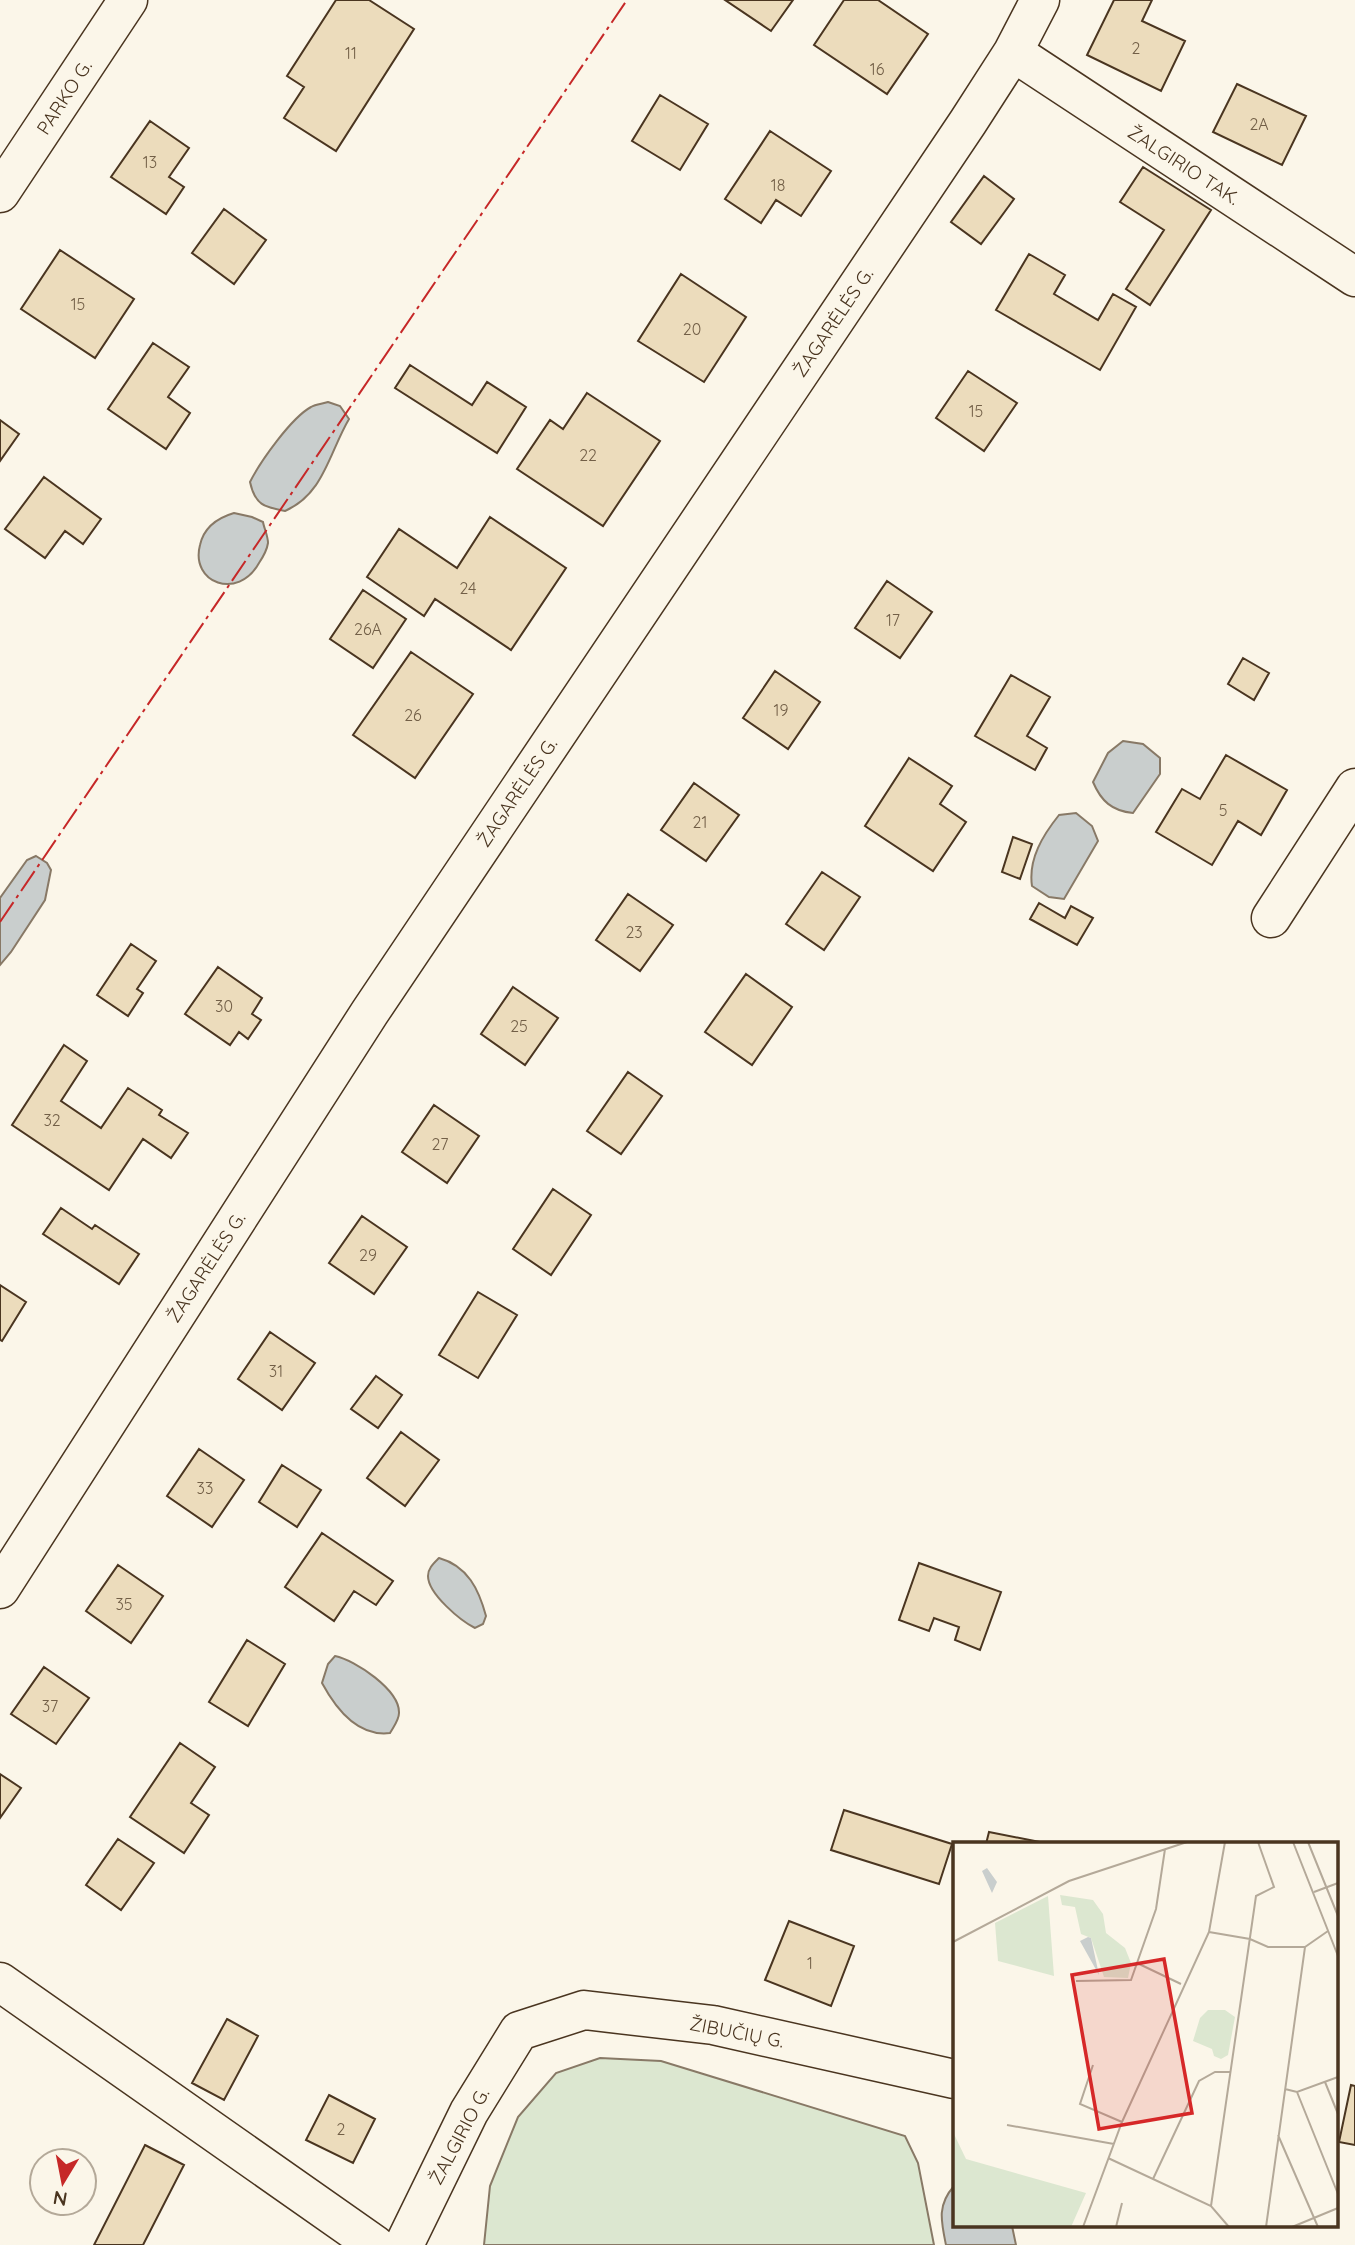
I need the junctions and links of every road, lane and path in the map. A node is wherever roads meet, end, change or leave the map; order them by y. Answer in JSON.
{"nodes":[{"id":1,"x":128,"y":0,"type":"edge"},
{"id":2,"x":1040,"y":0,"type":"edge"},
{"id":3,"x":1013,"y":52,"type":"junction"},
{"id":4,"x":0,"y":193,"type":"edge"},
{"id":5,"x":1355,"y":277,"type":"edge"},
{"id":6,"x":1355,"y":788,"type":"edge"},
{"id":7,"x":1271,"y":918,"type":"dead end"},
{"id":8,"x":0,"y":1589,"type":"edge"},
{"id":9,"x":0,"y":1982,"type":"edge"},
{"id":10,"x":519,"y":2031,"type":"joint"},
{"id":11,"x":953,"y":2079,"type":"edge"},
{"id":12,"x":375,"y":2245,"type":"edge"},
{"id":13,"x":404,"y":2245,"type":"edge"}],
"edges":[{"from":1,"to":4,"type":"street","name":"PARKO G."},
{"from":2,"to":3,"type":"street","name":"ŽAGARĖLĖS G."},
{"from":3,"to":5,"type":"street","name":"ŽALGIRIO TAK."},
{"from":3,"to":8,"type":"street","name":"ŽAGARĖLĖS G."},
{"from":6,"to":7,"type":"street"},
{"from":9,"to":12,"type":"street"},
{"from":10,"to":11,"type":"street","name":"ŽIBUČIŲ G."},
{"from":10,"to":13,"type":"street","name":"ŽALGIRIO G."}]}
